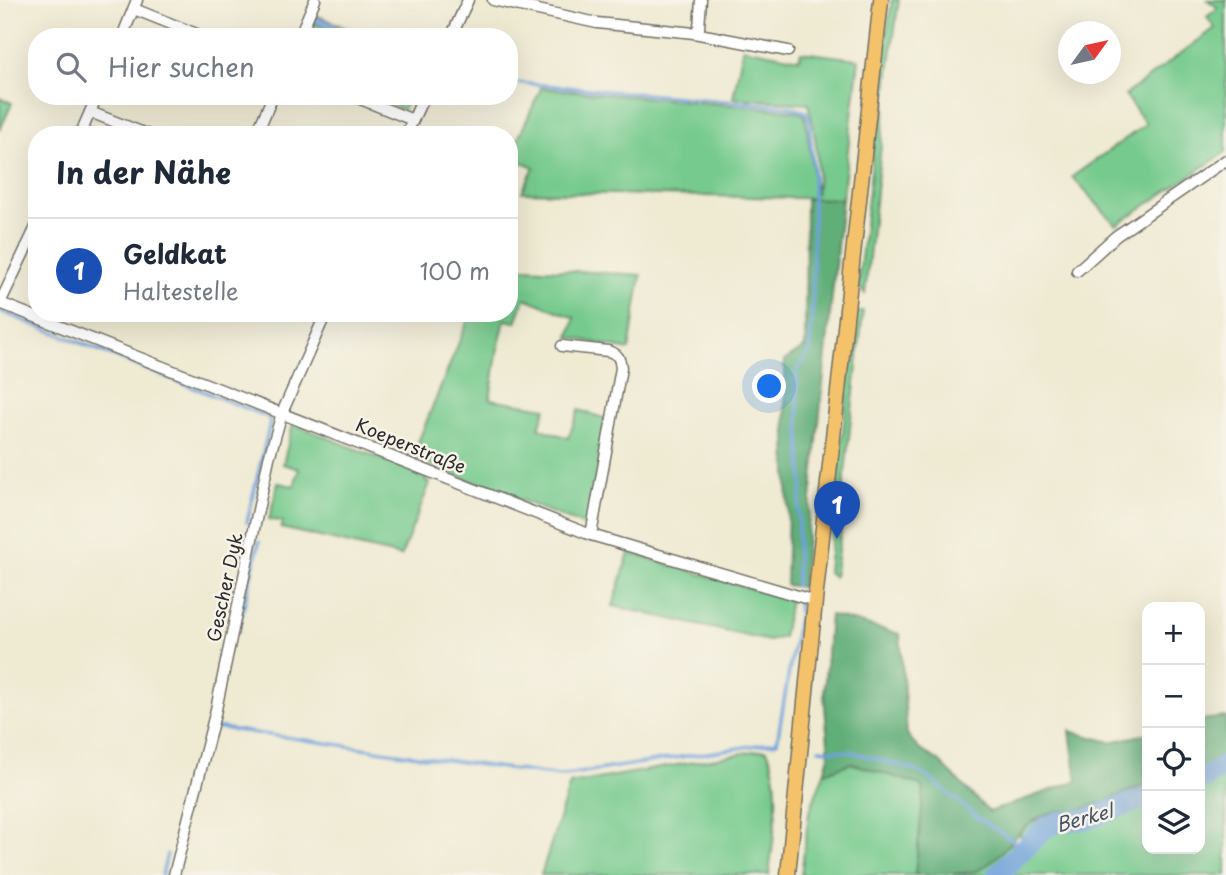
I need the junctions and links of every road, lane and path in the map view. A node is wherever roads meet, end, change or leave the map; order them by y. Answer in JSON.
{"nodes":[{"id":1,"x":315,"y":0,"type":"edge"},
{"id":2,"x":468,"y":0,"type":"edge"},
{"id":3,"x":493,"y":0,"type":"edge"},
{"id":4,"x":701,"y":0,"type":"edge"},
{"id":5,"x":881,"y":0,"type":"edge"},
{"id":6,"x":135,"y":4,"type":"edge"},
{"id":7,"x":126,"y":28,"type":"edge"},
{"id":8,"x":185,"y":28,"type":"edge"},
{"id":9,"x":303,"y":28,"type":"edge"},
{"id":10,"x":456,"y":28,"type":"edge"},
{"id":11,"x":694,"y":33,"type":"junction"},
{"id":12,"x":788,"y":51,"type":"dead end"},
{"id":13,"x":93,"y":105,"type":"edge"},
{"id":14,"x":269,"y":105,"type":"edge"},
{"id":15,"x":376,"y":105,"type":"edge"},
{"id":16,"x":420,"y":105,"type":"edge"},
{"id":17,"x":90,"y":113,"type":"junction"},
{"id":18,"x":413,"y":120,"type":"junction"},
{"id":19,"x":84,"y":126,"type":"edge"},
{"id":20,"x":125,"y":126,"type":"edge"},
{"id":21,"x":260,"y":126,"type":"edge"},
{"id":22,"x":410,"y":126,"type":"edge"},
{"id":23,"x":1226,"y":160,"type":"edge"},
{"id":24,"x":28,"y":244,"type":"edge"},
{"id":25,"x":1077,"y":271,"type":"dead end"},
{"id":26,"x":0,"y":303,"type":"edge"},
{"id":27,"x":28,"y":314,"type":"edge"},
{"id":28,"x":49,"y":322,"type":"edge"},
{"id":29,"x":322,"y":322,"type":"edge"},
{"id":30,"x":562,"y":346,"type":"dead end"},
{"id":31,"x":282,"y":413,"type":"junction"},
{"id":32,"x":591,"y":535,"type":"junction"},
{"id":33,"x":815,"y":601,"type":"junction"},
{"id":34,"x":174,"y":875,"type":"edge"},
{"id":35,"x":788,"y":875,"type":"edge"}],
"edges":[{"from":1,"to":9,"type":"street"},
{"from":2,"to":10,"type":"street"},
{"from":3,"to":11,"type":"street"},
{"from":4,"to":11,"type":"street"},
{"from":5,"to":33,"type":"main road"},
{"from":6,"to":7,"type":"street"},
{"from":6,"to":8,"type":"street"},
{"from":11,"to":12,"type":"street"},
{"from":13,"to":17,"type":"street"},
{"from":14,"to":21,"type":"street"},
{"from":15,"to":18,"type":"street"},
{"from":16,"to":18,"type":"street"},
{"from":17,"to":19,"type":"street"},
{"from":17,"to":20,"type":"street"},
{"from":18,"to":22,"type":"street"},
{"from":23,"to":25,"type":"street"},
{"from":24,"to":26,"type":"street"},
{"from":26,"to":27,"type":"street","name":"Koeperstraße"},
{"from":28,"to":31,"type":"street","name":"Koeperstraße"},
{"from":29,"to":31,"type":"street","name":"Gescher Dyk"},
{"from":30,"to":32,"type":"street"},
{"from":31,"to":32,"type":"street","name":"Koeperstraße"},
{"from":31,"to":34,"type":"street","name":"Gescher Dyk"},
{"from":32,"to":33,"type":"street","name":"Koeperstraße"},
{"from":33,"to":35,"type":"main road"}]}
